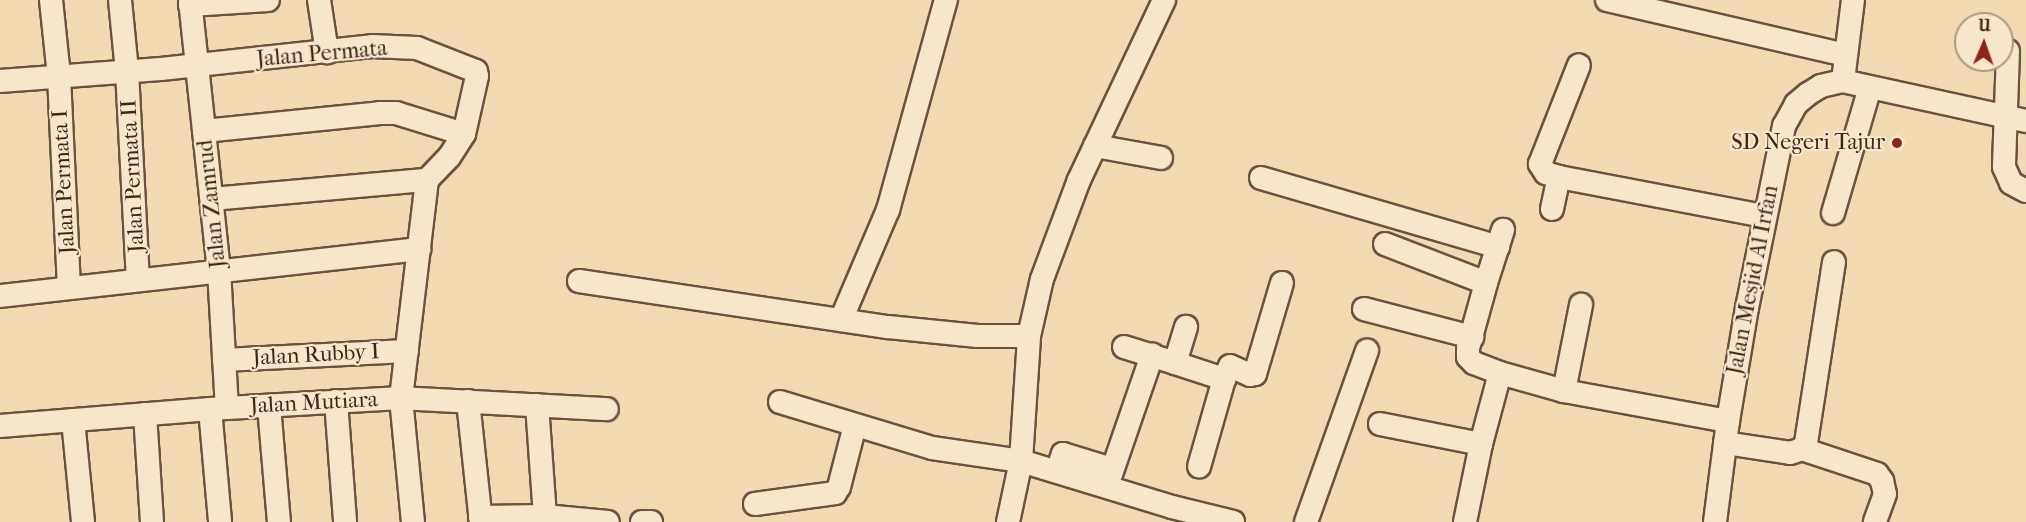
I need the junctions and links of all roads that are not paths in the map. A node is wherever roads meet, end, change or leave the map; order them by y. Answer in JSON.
{"nodes":[{"id":1,"x":51,"y":0,"type":"edge"},
{"id":2,"x":120,"y":0,"type":"edge"},
{"id":3,"x":268,"y":0,"type":"edge"},
{"id":4,"x":319,"y":0,"type":"edge"},
{"id":5,"x":946,"y":0,"type":"edge"},
{"id":6,"x":1164,"y":0,"type":"edge"},
{"id":7,"x":1607,"y":0,"type":"edge"},
{"id":8,"x":1853,"y":0,"type":"edge"},
{"id":9,"x":190,"y":2,"type":"edge"},
{"id":10,"x":327,"y":52,"type":"junction"},
{"id":11,"x":1846,"y":55,"type":"junction"},
{"id":12,"x":197,"y":65,"type":"junction"},
{"id":13,"x":1579,"y":65,"type":"dead end"},
{"id":14,"x":127,"y":71,"type":"junction"},
{"id":15,"x":2011,"y":72,"type":"edge"},
{"id":16,"x":59,"y":76,"type":"junction"},
{"id":17,"x":0,"y":81,"type":"edge"},
{"id":18,"x":1843,"y":81,"type":"junction"},
{"id":19,"x":1870,"y":87,"type":"junction"},
{"id":20,"x":2017,"y":119,"type":"edge"},
{"id":21,"x":204,"y":131,"type":"junction"},
{"id":22,"x":464,"y":134,"type":"junction"},
{"id":23,"x":1095,"y":146,"type":"junction"},
{"id":24,"x":1161,"y":158,"type":"dead end"},
{"id":25,"x":1560,"y":177,"type":"junction"},
{"id":26,"x":1261,"y":178,"type":"dead end"},
{"id":27,"x":427,"y":180,"type":"junction"},
{"id":28,"x":2026,"y":192,"type":"edge"},
{"id":29,"x":212,"y":199,"type":"junction"},
{"id":30,"x":1552,"y":209,"type":"dead end"},
{"id":31,"x":1833,"y":213,"type":"dead end"},
{"id":32,"x":1764,"y":216,"type":"junction"},
{"id":33,"x":1385,"y":244,"type":"dead end"},
{"id":34,"x":419,"y":249,"type":"junction"},
{"id":35,"x":1834,"y":262,"type":"dead end"},
{"id":36,"x":219,"y":270,"type":"junction"},
{"id":37,"x":138,"y":280,"type":"junction"},
{"id":38,"x":579,"y":280,"type":"dead end"},
{"id":39,"x":1282,"y":283,"type":"dead end"},
{"id":40,"x":1485,"y":283,"type":"junction"},
{"id":41,"x":69,"y":288,"type":"junction"},
{"id":42,"x":0,"y":296,"type":"edge"},
{"id":43,"x":1581,"y":305,"type":"dead end"},
{"id":44,"x":1364,"y":309,"type":"dead end"},
{"id":45,"x":841,"y":320,"type":"junction"},
{"id":46,"x":1186,"y":327,"type":"dead end"},
{"id":47,"x":1029,"y":336,"type":"junction"},
{"id":48,"x":1472,"y":337,"type":"junction"},
{"id":49,"x":1124,"y":347,"type":"dead end"},
{"id":50,"x":407,"y":351,"type":"junction"},
{"id":51,"x":1367,"y":351,"type":"dead end"},
{"id":52,"x":1152,"y":355,"type":"junction"},
{"id":53,"x":224,"y":360,"type":"junction"},
{"id":54,"x":1175,"y":363,"type":"junction"},
{"id":55,"x":1500,"y":373,"type":"junction"},
{"id":56,"x":1224,"y":379,"type":"junction"},
{"id":57,"x":1564,"y":391,"type":"junction"},
{"id":58,"x":401,"y":398,"type":"junction"},
{"id":59,"x":336,"y":401,"type":"junction"},
{"id":60,"x":468,"y":401,"type":"junction"},
{"id":61,"x":780,"y":402,"type":"dead end"},
{"id":62,"x":537,"y":405,"type":"junction"},
{"id":63,"x":269,"y":406,"type":"junction"},
{"id":64,"x":219,"y":408,"type":"junction"},
{"id":65,"x":607,"y":409,"type":"dead end"},
{"id":66,"x":145,"y":414,"type":"junction"},
{"id":67,"x":73,"y":420,"type":"junction"},
{"id":68,"x":855,"y":424,"type":"junction"},
{"id":69,"x":1380,"y":424,"type":"dead end"},
{"id":70,"x":0,"y":426,"type":"edge"},
{"id":71,"x":1726,"y":432,"type":"junction"},
{"id":72,"x":1481,"y":444,"type":"junction"},
{"id":73,"x":1802,"y":449,"type":"junction"},
{"id":74,"x":1021,"y":461,"type":"junction"},
{"id":75,"x":1198,"y":467,"type":"dead end"},
{"id":76,"x":1109,"y":478,"type":"junction"},
{"id":77,"x":754,"y":504,"type":"dead end"},
{"id":78,"x":545,"y":516,"type":"junction"},
{"id":79,"x":481,"y":519,"type":"edge"},
{"id":80,"x":83,"y":522,"type":"edge"},
{"id":81,"x":153,"y":522,"type":"edge"},
{"id":82,"x":220,"y":522,"type":"edge"},
{"id":83,"x":279,"y":522,"type":"edge"},
{"id":84,"x":345,"y":522,"type":"edge"},
{"id":85,"x":413,"y":522,"type":"edge"},
{"id":86,"x":608,"y":522,"type":"edge"},
{"id":87,"x":642,"y":522,"type":"edge"},
{"id":88,"x":651,"y":522,"type":"edge"},
{"id":89,"x":1008,"y":522,"type":"edge"},
{"id":90,"x":1233,"y":522,"type":"edge"},
{"id":91,"x":1306,"y":522,"type":"edge"},
{"id":92,"x":1466,"y":522,"type":"edge"},
{"id":93,"x":1715,"y":522,"type":"edge"},
{"id":94,"x":1875,"y":522,"type":"edge"}],
"edges":[{"from":1,"to":16,"type":"street","name":"Jalan Permata I"},
{"from":2,"to":14,"type":"street","name":"Jalan Permata II"},
{"from":3,"to":9,"type":"street"},
{"from":4,"to":10,"type":"street"},
{"from":5,"to":45,"type":"street"},
{"from":6,"to":23,"type":"street"},
{"from":7,"to":11,"type":"street"},
{"from":8,"to":11,"type":"street"},
{"from":9,"to":12,"type":"street","name":"Jalan Zamrud"},
{"from":10,"to":12,"type":"street","name":"Jalan Permata"},
{"from":10,"to":22,"type":"street","name":"Jalan Permata"},
{"from":11,"to":18,"type":"street"},
{"from":12,"to":14,"type":"street","name":"Jalan Permata"},
{"from":12,"to":21,"type":"street","name":"Jalan Zamrud"},
{"from":13,"to":25,"type":"street"},
{"from":14,"to":16,"type":"street","name":"Jalan Permata"},
{"from":14,"to":37,"type":"street","name":"Jalan Permata II"},
{"from":15,"to":20,"type":"street"},
{"from":16,"to":17,"type":"street","name":"Jalan Permata"},
{"from":16,"to":41,"type":"street","name":"Jalan Permata I"},
{"from":18,"to":19,"type":"street"},
{"from":18,"to":32,"type":"street","name":"Jalan Mesjid Al Irfan"},
{"from":19,"to":20,"type":"street"},
{"from":19,"to":31,"type":"street"},
{"from":20,"to":28,"type":"street"},
{"from":21,"to":22,"type":"street"},
{"from":21,"to":29,"type":"street","name":"Jalan Zamrud"},
{"from":22,"to":27,"type":"street","name":"Jalan Permata"},
{"from":23,"to":24,"type":"street"},
{"from":23,"to":47,"type":"street"},
{"from":25,"to":30,"type":"street"},
{"from":25,"to":32,"type":"street"},
{"from":26,"to":40,"type":"street"},
{"from":27,"to":29,"type":"street"},
{"from":27,"to":34,"type":"street"},
{"from":29,"to":36,"type":"street","name":"Jalan Zamrud"},
{"from":32,"to":71,"type":"street","name":"Jalan Mesjid Al Irfan"},
{"from":33,"to":40,"type":"street"},
{"from":34,"to":36,"type":"street"},
{"from":34,"to":50,"type":"street"},
{"from":35,"to":73,"type":"street"},
{"from":36,"to":37,"type":"street"},
{"from":36,"to":53,"type":"street","name":"Jalan Zamrud"},
{"from":37,"to":41,"type":"street"},
{"from":38,"to":45,"type":"street"},
{"from":39,"to":56,"type":"street"},
{"from":40,"to":48,"type":"street"},
{"from":41,"to":42,"type":"street"},
{"from":43,"to":57,"type":"street"},
{"from":44,"to":48,"type":"street"},
{"from":45,"to":47,"type":"street"},
{"from":46,"to":54,"type":"street"},
{"from":47,"to":74,"type":"street"},
{"from":48,"to":55,"type":"street"},
{"from":49,"to":52,"type":"street"},
{"from":50,"to":53,"type":"street","name":"Jalan Rubby I"},
{"from":50,"to":58,"type":"street"},
{"from":51,"to":91,"type":"street"},
{"from":52,"to":54,"type":"street"},
{"from":52,"to":76,"type":"street"},
{"from":53,"to":64,"type":"street","name":"Jalan Zamrud"},
{"from":54,"to":56,"type":"street"},
{"from":55,"to":57,"type":"street"},
{"from":55,"to":72,"type":"street"},
{"from":56,"to":75,"type":"street"},
{"from":57,"to":71,"type":"street"},
{"from":58,"to":59,"type":"street","name":"Jalan Mutiara"},
{"from":58,"to":60,"type":"street","name":"Jalan Mutiara"},
{"from":58,"to":85,"type":"street"},
{"from":59,"to":63,"type":"street","name":"Jalan Mutiara"},
{"from":59,"to":84,"type":"street"},
{"from":60,"to":62,"type":"street","name":"Jalan Mutiara"},
{"from":60,"to":79,"type":"street"},
{"from":61,"to":68,"type":"street"},
{"from":62,"to":65,"type":"street","name":"Jalan Mutiara"},
{"from":62,"to":78,"type":"street"},
{"from":63,"to":64,"type":"street","name":"Jalan Mutiara"},
{"from":63,"to":83,"type":"street"},
{"from":64,"to":66,"type":"street","name":"Jalan Mutiara"},
{"from":64,"to":82,"type":"street","name":"Jalan Zamrud"},
{"from":66,"to":67,"type":"street","name":"Jalan Mutiara"},
{"from":66,"to":81,"type":"street"},
{"from":67,"to":70,"type":"street","name":"Jalan Mutiara"},
{"from":67,"to":80,"type":"street"},
{"from":68,"to":74,"type":"street"},
{"from":68,"to":77,"type":"street"},
{"from":69,"to":72,"type":"street"},
{"from":71,"to":73,"type":"street"},
{"from":71,"to":93,"type":"street","name":"Jalan Mesjid Al Irfan"},
{"from":72,"to":92,"type":"street"},
{"from":73,"to":94,"type":"street"},
{"from":74,"to":76,"type":"street"},
{"from":74,"to":89,"type":"street"},
{"from":76,"to":90,"type":"street"},
{"from":78,"to":79,"type":"street"},
{"from":78,"to":86,"type":"street"},
{"from":87,"to":88,"type":"street"}]}
